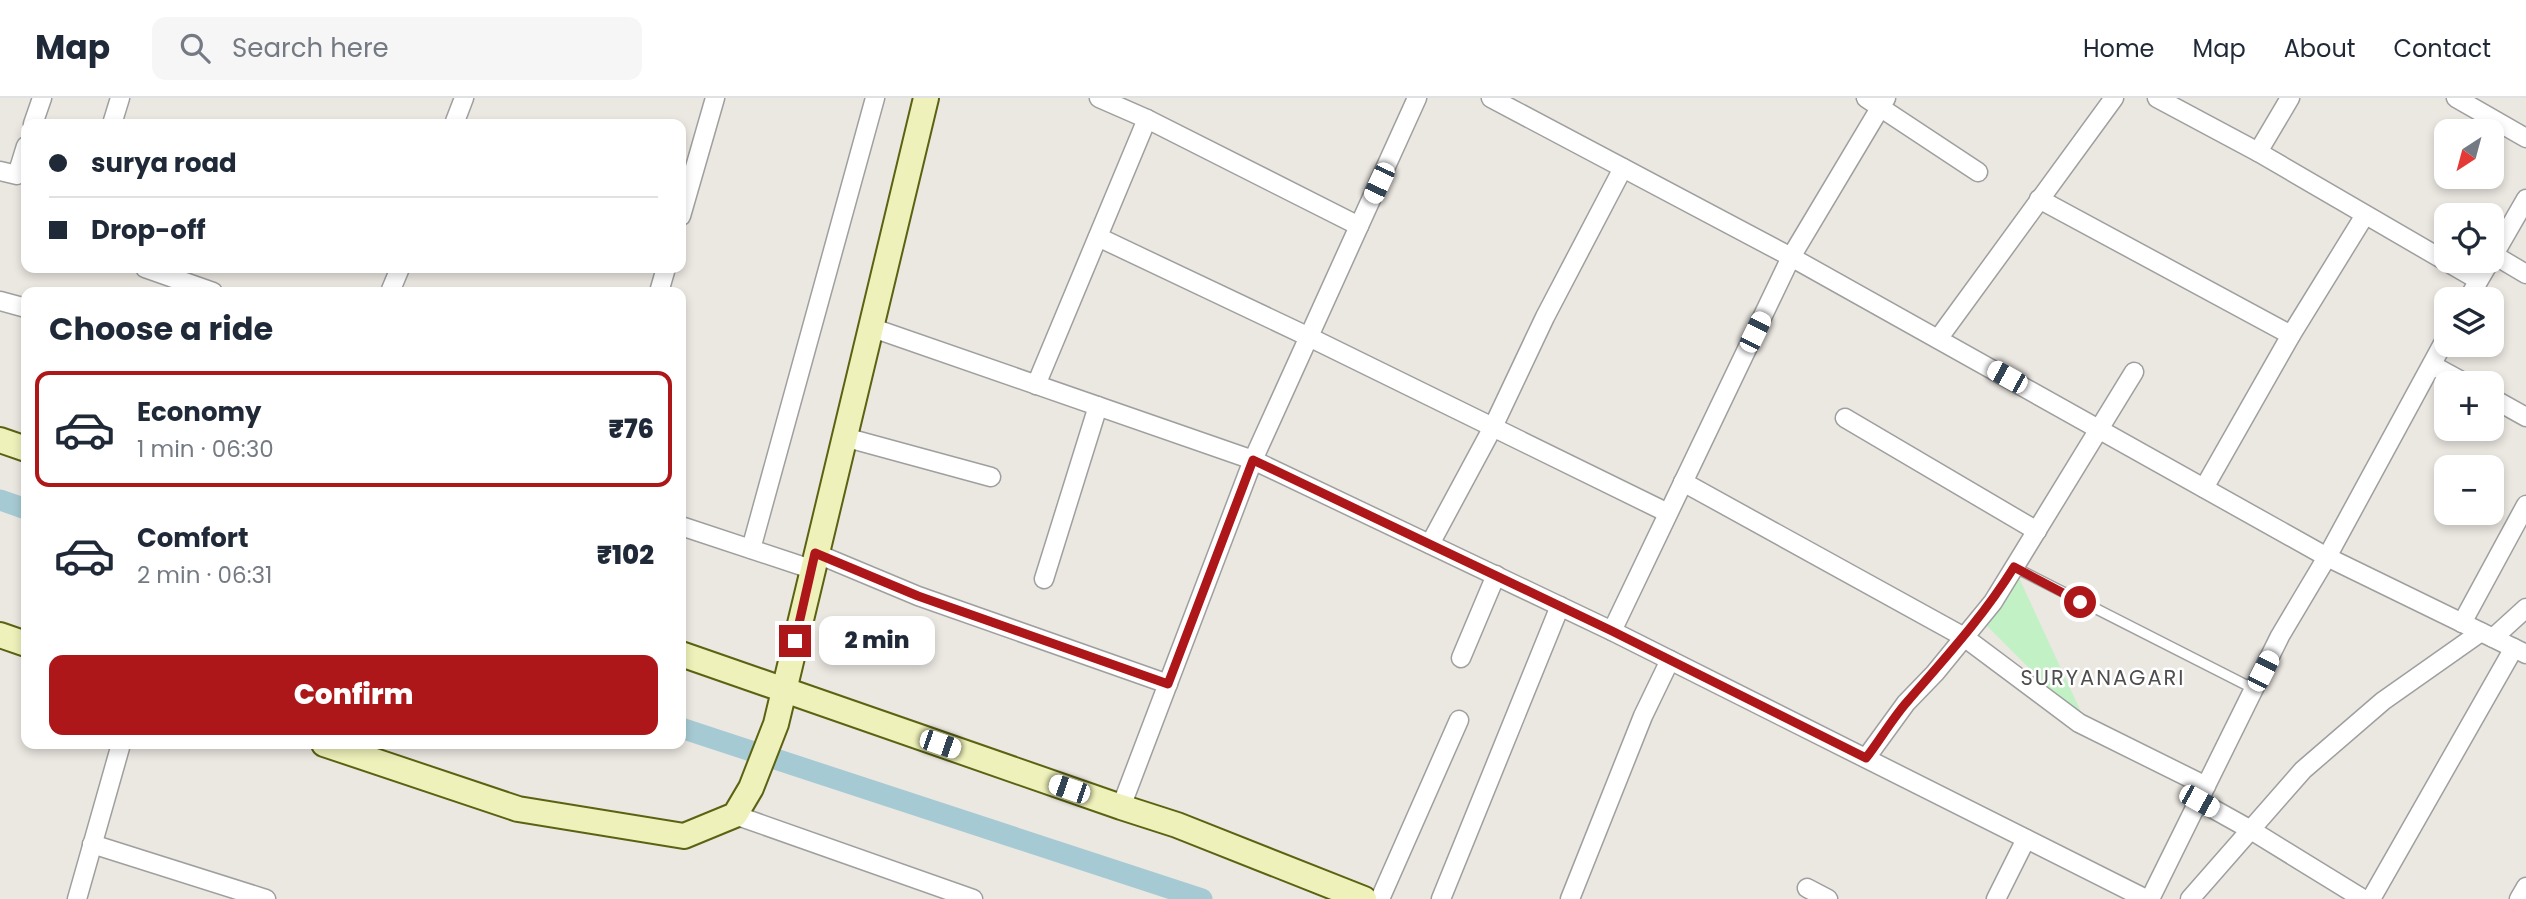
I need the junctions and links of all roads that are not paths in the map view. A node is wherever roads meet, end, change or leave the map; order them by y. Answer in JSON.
{"nodes":[{"id":1,"x":41,"y":98,"type":"edge"},
{"id":2,"x":120,"y":98,"type":"edge"},
{"id":3,"x":464,"y":98,"type":"edge"},
{"id":4,"x":715,"y":98,"type":"edge"},
{"id":5,"x":876,"y":98,"type":"edge"},
{"id":6,"x":926,"y":98,"type":"edge"},
{"id":7,"x":1099,"y":98,"type":"edge"},
{"id":8,"x":1417,"y":98,"type":"edge"},
{"id":9,"x":1491,"y":98,"type":"edge"},
{"id":10,"x":2114,"y":98,"type":"edge"},
{"id":11,"x":2157,"y":98,"type":"edge"},
{"id":12,"x":2290,"y":98,"type":"edge"},
{"id":13,"x":2456,"y":98,"type":"edge"},
{"id":14,"x":1878,"y":101,"type":"edge"},
{"id":15,"x":35,"y":119,"type":"edge"},
{"id":16,"x":114,"y":119,"type":"edge"},
{"id":17,"x":456,"y":119,"type":"edge"},
{"id":18,"x":1147,"y":119,"type":"junction"},
{"id":19,"x":2526,"y":138,"type":"edge"},
{"id":20,"x":2258,"y":152,"type":"junction"},
{"id":21,"x":21,"y":162,"type":"edge"},
{"id":22,"x":1623,"y":168,"type":"junction"},
{"id":23,"x":0,"y":170,"type":"edge"},
{"id":24,"x":1978,"y":172,"type":"dead end"},
{"id":25,"x":686,"y":199,"type":"edge"},
{"id":26,"x":2039,"y":199,"type":"junction"},
{"id":27,"x":2526,"y":199,"type":"edge"},
{"id":28,"x":2365,"y":215,"type":"junction"},
{"id":29,"x":1359,"y":226,"type":"junction"},
{"id":30,"x":1097,"y":237,"type":"junction"},
{"id":31,"x":2504,"y":237,"type":"edge"},
{"id":32,"x":1791,"y":257,"type":"junction"},
{"id":33,"x":2504,"y":264,"type":"edge"},
{"id":34,"x":159,"y":273,"type":"edge"},
{"id":35,"x":2482,"y":273,"type":"edge"},
{"id":36,"x":2526,"y":274,"type":"edge"},
{"id":37,"x":2478,"y":280,"type":"junction"},
{"id":38,"x":199,"y":287,"type":"edge"},
{"id":39,"x":2474,"y":287,"type":"edge"},
{"id":40,"x":0,"y":300,"type":"edge"},
{"id":41,"x":21,"y":306,"type":"edge"},
{"id":42,"x":870,"y":327,"type":"junction"},
{"id":43,"x":2291,"y":335,"type":"junction"},
{"id":44,"x":1309,"y":337,"type":"junction"},
{"id":45,"x":1938,"y":339,"type":"junction"},
{"id":46,"x":2436,"y":357,"type":"edge"},
{"id":47,"x":2432,"y":365,"type":"junction"},
{"id":48,"x":2443,"y":371,"type":"edge"},
{"id":49,"x":2134,"y":372,"type":"dead end"},
{"id":50,"x":1036,"y":384,"type":"junction"},
{"id":51,"x":2504,"y":404,"type":"edge"},
{"id":52,"x":1098,"y":406,"type":"junction"},
{"id":53,"x":2526,"y":416,"type":"edge"},
{"id":54,"x":1845,"y":418,"type":"dead end"},
{"id":55,"x":1493,"y":427,"type":"junction"},
{"id":56,"x":2100,"y":429,"type":"junction"},
{"id":57,"x":844,"y":437,"type":"junction"},
{"id":58,"x":0,"y":440,"type":"edge"},
{"id":59,"x":21,"y":447,"type":"edge"},
{"id":60,"x":1253,"y":460,"type":"junction"},
{"id":61,"x":991,"y":478,"type":"dead end"},
{"id":62,"x":1683,"y":482,"type":"junction"},
{"id":63,"x":2204,"y":488,"type":"junction"},
{"id":64,"x":2526,"y":505,"type":"edge"},
{"id":65,"x":1668,"y":513,"type":"junction"},
{"id":66,"x":686,"y":528,"type":"edge"},
{"id":67,"x":2037,"y":531,"type":"junction"},
{"id":68,"x":1430,"y":544,"type":"junction"},
{"id":69,"x":751,"y":549,"type":"junction"},
{"id":70,"x":2327,"y":557,"type":"junction"},
{"id":71,"x":813,"y":561,"type":"junction"},
{"id":72,"x":2014,"y":567,"type":"junction"},
{"id":73,"x":1496,"y":575,"type":"junction"},
{"id":74,"x":1044,"y":579,"type":"dead end"},
{"id":75,"x":1560,"y":606,"type":"junction"},
{"id":76,"x":2526,"y":608,"type":"edge"},
{"id":77,"x":2462,"y":623,"type":"junction"},
{"id":78,"x":1612,"y":631,"type":"junction"},
{"id":79,"x":0,"y":635,"type":"edge"},
{"id":80,"x":2487,"y":635,"type":"junction"},
{"id":81,"x":1964,"y":637,"type":"junction"},
{"id":82,"x":21,"y":641,"type":"edge"},
{"id":83,"x":2520,"y":651,"type":"edge"},
{"id":84,"x":686,"y":656,"type":"edge"},
{"id":85,"x":1461,"y":658,"type":"dead end"},
{"id":86,"x":1670,"y":660,"type":"junction"},
{"id":87,"x":1168,"y":684,"type":"junction"},
{"id":88,"x":2254,"y":689,"type":"junction"},
{"id":89,"x":785,"y":690,"type":"junction"},
{"id":90,"x":1459,"y":720,"type":"dead end"},
{"id":91,"x":120,"y":749,"type":"edge"},
{"id":92,"x":339,"y":749,"type":"edge"},
{"id":93,"x":1866,"y":758,"type":"junction"},
{"id":94,"x":2202,"y":794,"type":"junction"},
{"id":95,"x":1121,"y":807,"type":"junction"},
{"id":96,"x":735,"y":815,"type":"junction"},
{"id":97,"x":2251,"y":830,"type":"junction"},
{"id":98,"x":2026,"y":839,"type":"junction"},
{"id":99,"x":92,"y":844,"type":"junction"},
{"id":100,"x":2526,"y":887,"type":"edge"},
{"id":101,"x":1807,"y":888,"type":"dead end"},
{"id":102,"x":76,"y":899,"type":"edge"},
{"id":103,"x":266,"y":899,"type":"edge"},
{"id":104,"x":973,"y":899,"type":"edge"},
{"id":105,"x":1364,"y":899,"type":"edge"},
{"id":106,"x":1380,"y":899,"type":"edge"},
{"id":107,"x":1441,"y":899,"type":"edge"},
{"id":108,"x":1570,"y":899,"type":"edge"},
{"id":109,"x":1828,"y":899,"type":"edge"},
{"id":110,"x":1996,"y":899,"type":"edge"},
{"id":111,"x":2148,"y":899,"type":"edge"},
{"id":112,"x":2190,"y":899,"type":"edge"},
{"id":113,"x":2363,"y":899,"type":"edge"},
{"id":114,"x":2371,"y":899,"type":"edge"},
{"id":115,"x":2519,"y":899,"type":"edge"}],
"edges":[{"from":1,"to":15,"type":"street"},
{"from":2,"to":16,"type":"street"},
{"from":3,"to":17,"type":"street"},
{"from":4,"to":25,"type":"street"},
{"from":5,"to":69,"type":"street"},
{"from":6,"to":42,"type":"street"},
{"from":7,"to":18,"type":"street"},
{"from":8,"to":29,"type":"street"},
{"from":9,"to":22,"type":"street"},
{"from":10,"to":26,"type":"street"},
{"from":11,"to":20,"type":"street"},
{"from":12,"to":20,"type":"street"},
{"from":13,"to":19,"type":"street"},
{"from":14,"to":24,"type":"street"},
{"from":14,"to":32,"type":"street"},
{"from":18,"to":29,"type":"street"},
{"from":18,"to":30,"type":"street"},
{"from":20,"to":28,"type":"street"},
{"from":21,"to":23,"type":"street"},
{"from":22,"to":32,"type":"street"},
{"from":22,"to":55,"type":"street"},
{"from":26,"to":43,"type":"street"},
{"from":26,"to":45,"type":"street"},
{"from":27,"to":31,"type":"street"},
{"from":28,"to":37,"type":"street"},
{"from":28,"to":43,"type":"street"},
{"from":29,"to":44,"type":"street"},
{"from":30,"to":44,"type":"street"},
{"from":30,"to":50,"type":"street"},
{"from":32,"to":45,"type":"street"},
{"from":32,"to":62,"type":"street"},
{"from":33,"to":36,"type":"street"},
{"from":34,"to":38,"type":"street"},
{"from":35,"to":37,"type":"street"},
{"from":37,"to":39,"type":"street"},
{"from":40,"to":41,"type":"street"},
{"from":42,"to":50,"type":"street"},
{"from":42,"to":57,"type":"street"},
{"from":43,"to":63,"type":"street"},
{"from":44,"to":55,"type":"street"},
{"from":44,"to":60,"type":"street"},
{"from":45,"to":56,"type":"street"},
{"from":46,"to":47,"type":"street"},
{"from":47,"to":48,"type":"street"},
{"from":47,"to":70,"type":"street"},
{"from":49,"to":56,"type":"street"},
{"from":50,"to":52,"type":"street"},
{"from":51,"to":53,"type":"street"},
{"from":52,"to":60,"type":"street"},
{"from":52,"to":74,"type":"street"},
{"from":54,"to":67,"type":"street"},
{"from":55,"to":65,"type":"street"},
{"from":55,"to":68,"type":"street"},
{"from":56,"to":63,"type":"street"},
{"from":56,"to":67,"type":"street"},
{"from":57,"to":61,"type":"street"},
{"from":57,"to":71,"type":"street"},
{"from":58,"to":59,"type":"street"},
{"from":60,"to":68,"type":"street"},
{"from":60,"to":87,"type":"street"},
{"from":62,"to":65,"type":"street"},
{"from":62,"to":81,"type":"street"},
{"from":63,"to":70,"type":"street"},
{"from":64,"to":77,"type":"street"},
{"from":65,"to":78,"type":"street"},
{"from":66,"to":69,"type":"street"},
{"from":67,"to":72,"type":"street"},
{"from":68,"to":73,"type":"street"},
{"from":69,"to":71,"type":"street"},
{"from":70,"to":77,"type":"street"},
{"from":70,"to":88,"type":"street"},
{"from":71,"to":87,"type":"street"},
{"from":71,"to":89,"type":"street"},
{"from":72,"to":81,"type":"street"},
{"from":72,"to":88,"type":"lane"},
{"from":73,"to":75,"type":"street"},
{"from":73,"to":85,"type":"street"},
{"from":75,"to":78,"type":"street"},
{"from":75,"to":107,"type":"street"},
{"from":76,"to":80,"type":"street"},
{"from":77,"to":80,"type":"street"},
{"from":78,"to":86,"type":"street"},
{"from":79,"to":82,"type":"street"},
{"from":80,"to":83,"type":"street"},
{"from":80,"to":97,"type":"street"},
{"from":81,"to":93,"type":"street"},
{"from":81,"to":94,"type":"street"},
{"from":83,"to":114,"type":"street"},
{"from":84,"to":89,"type":"street"},
{"from":86,"to":93,"type":"street"},
{"from":86,"to":108,"type":"street"},
{"from":87,"to":95,"type":"street"},
{"from":88,"to":94,"type":"street"},
{"from":89,"to":95,"type":"street"},
{"from":89,"to":96,"type":"street"},
{"from":90,"to":106,"type":"street"},
{"from":91,"to":99,"type":"street"},
{"from":92,"to":96,"type":"street"},
{"from":93,"to":98,"type":"street"},
{"from":94,"to":97,"type":"street"},
{"from":94,"to":111,"type":"street"},
{"from":95,"to":105,"type":"street"},
{"from":96,"to":104,"type":"street"},
{"from":97,"to":112,"type":"street"},
{"from":97,"to":113,"type":"street"},
{"from":98,"to":110,"type":"street"},
{"from":98,"to":111,"type":"street"},
{"from":99,"to":102,"type":"street"},
{"from":99,"to":103,"type":"street"},
{"from":100,"to":115,"type":"street"},
{"from":101,"to":109,"type":"street"}]}
